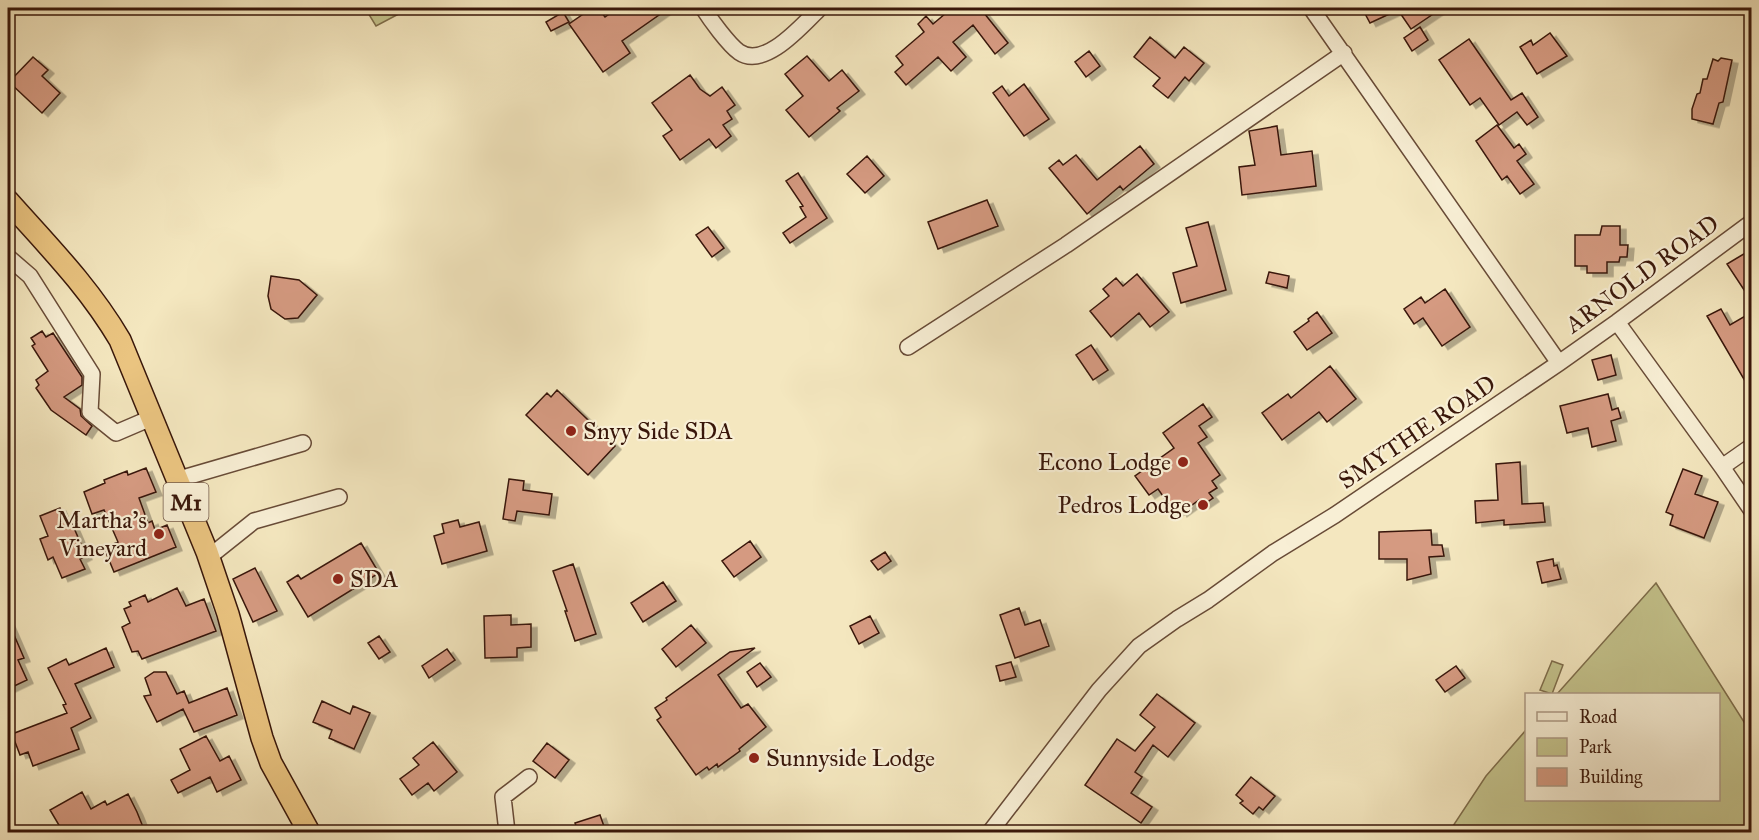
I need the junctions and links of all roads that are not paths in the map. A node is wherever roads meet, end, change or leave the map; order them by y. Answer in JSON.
{"nodes":[{"id":1,"x":703,"y":8,"type":"edge"},
{"id":2,"x":820,"y":8,"type":"edge"},
{"id":3,"x":1311,"y":8,"type":"edge"},
{"id":4,"x":1344,"y":53,"type":"junction"},
{"id":5,"x":8,"y":201,"type":"edge"},
{"id":6,"x":1752,"y":222,"type":"edge"},
{"id":7,"x":8,"y":257,"type":"edge"},
{"id":8,"x":1617,"y":322,"type":"junction"},
{"id":9,"x":908,"y":347,"type":"dead end"},
{"id":10,"x":1559,"y":363,"type":"junction"},
{"id":11,"x":151,"y":418,"type":"junction"},
{"id":12,"x":303,"y":442,"type":"dead end"},
{"id":13,"x":1752,"y":446,"type":"edge"},
{"id":14,"x":1722,"y":466,"type":"junction"},
{"id":15,"x":176,"y":480,"type":"junction"},
{"id":16,"x":339,"y":497,"type":"dead end"},
{"id":17,"x":1752,"y":511,"type":"edge"},
{"id":18,"x":208,"y":558,"type":"junction"},
{"id":19,"x":529,"y":777,"type":"dead end"},
{"id":20,"x":309,"y":832,"type":"edge"},
{"id":21,"x":507,"y":832,"type":"edge"},
{"id":22,"x":990,"y":832,"type":"edge"}],
"edges":[{"from":1,"to":2,"type":"street"},
{"from":3,"to":4,"type":"street"},
{"from":4,"to":9,"type":"street"},
{"from":4,"to":10,"type":"street"},
{"from":5,"to":11,"type":"highway","number":"M1"},
{"from":6,"to":8,"type":"street","name":"ARNOLD ROAD"},
{"from":7,"to":11,"type":"street"},
{"from":8,"to":10,"type":"street","name":"ARNOLD ROAD"},
{"from":8,"to":14,"type":"street"},
{"from":10,"to":22,"type":"street","name":"SMYTHE ROAD"},
{"from":11,"to":15,"type":"highway","number":"M1"},
{"from":12,"to":15,"type":"street"},
{"from":13,"to":14,"type":"street"},
{"from":14,"to":17,"type":"street"},
{"from":15,"to":18,"type":"highway","number":"M1"},
{"from":16,"to":18,"type":"street"},
{"from":18,"to":20,"type":"highway","number":"M1"},
{"from":19,"to":21,"type":"street"}]}
